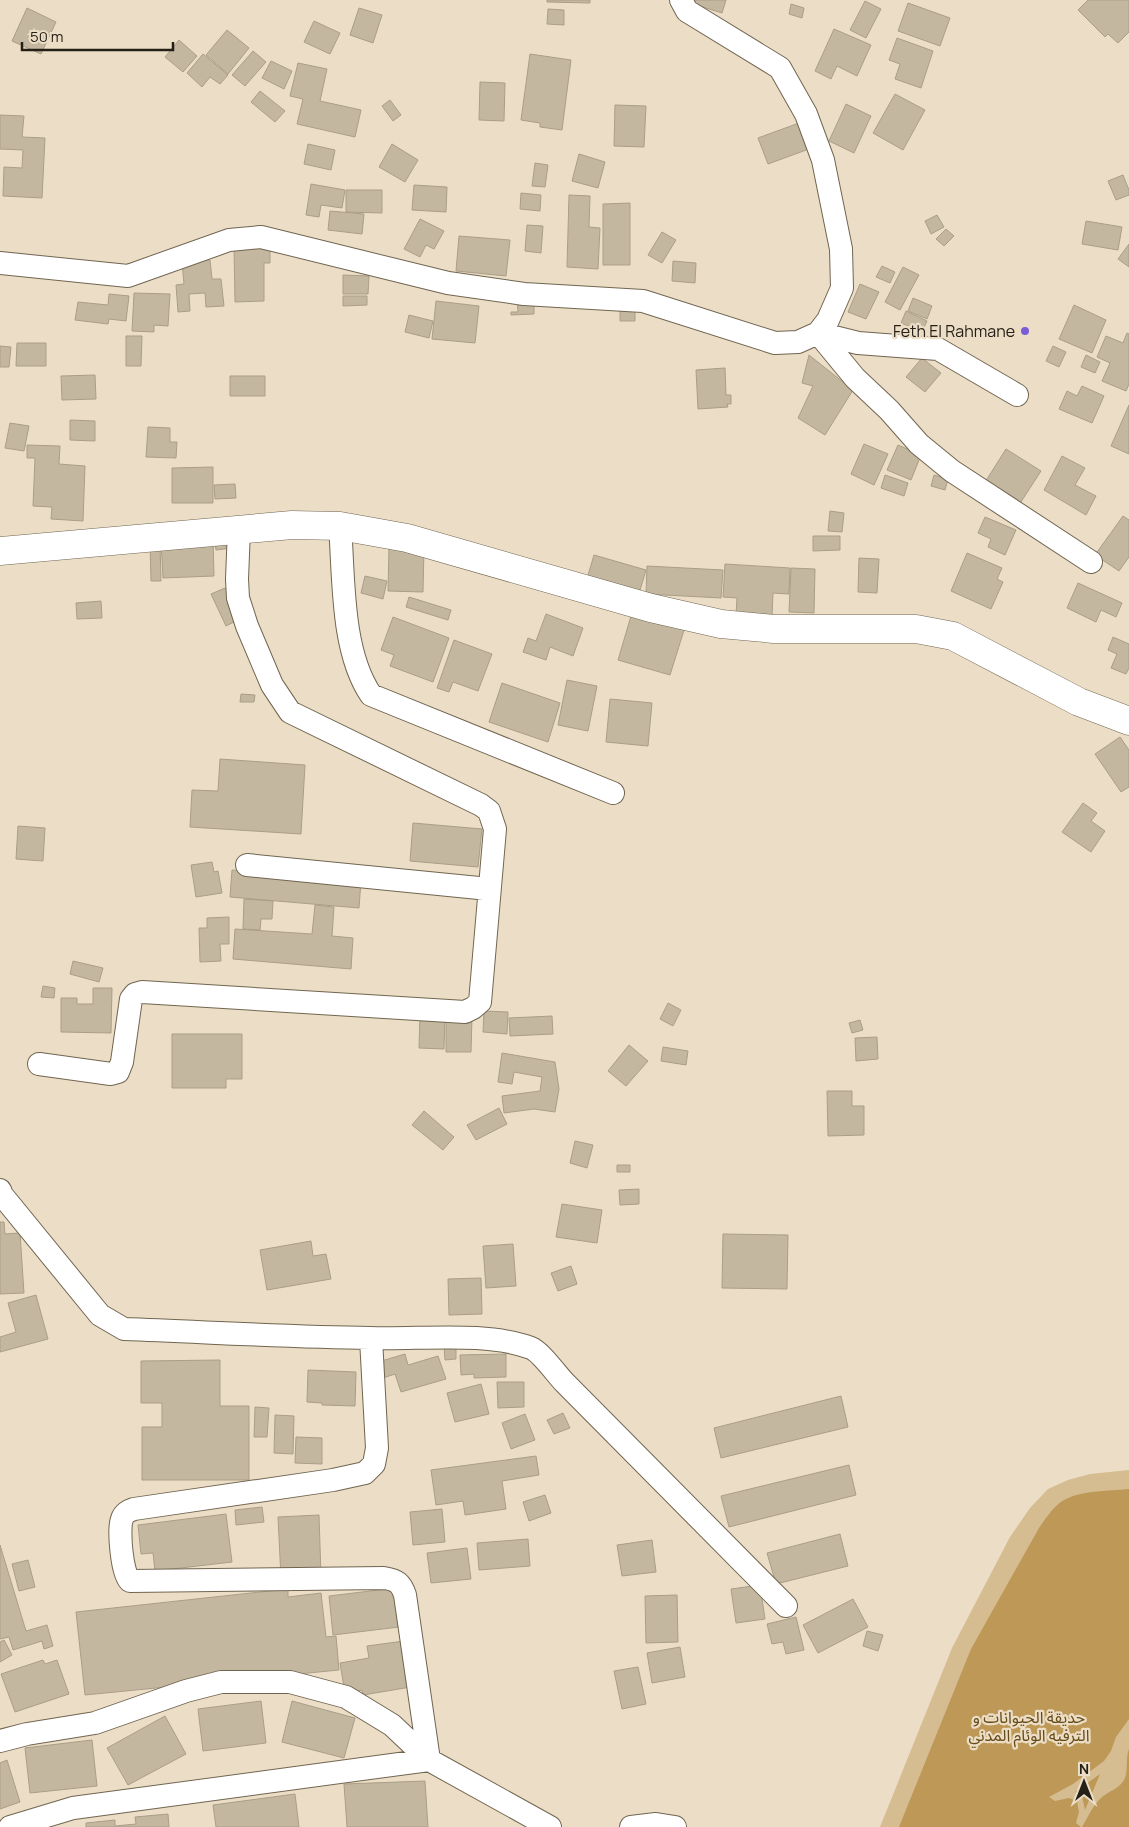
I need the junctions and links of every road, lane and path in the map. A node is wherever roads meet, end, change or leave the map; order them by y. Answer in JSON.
{"nodes":[{"id":1,"x":681,"y":0,"type":"edge"},
{"id":2,"x":0,"y":263,"type":"edge"},
{"id":3,"x":818,"y":333,"type":"junction"},
{"id":4,"x":1018,"y":395,"type":"dead end"},
{"id":5,"x":340,"y":526,"type":"junction"},
{"id":6,"x":239,"y":529,"type":"junction"},
{"id":7,"x":0,"y":551,"type":"edge"},
{"id":8,"x":1091,"y":562,"type":"dead end"},
{"id":9,"x":1129,"y":721,"type":"edge"},
{"id":10,"x":613,"y":793,"type":"dead end"},
{"id":11,"x":247,"y":866,"type":"dead end"},
{"id":12,"x":489,"y":889,"type":"junction"},
{"id":13,"x":39,"y":1064,"type":"dead end"},
{"id":14,"x":0,"y":1190,"type":"edge"},
{"id":15,"x":371,"y":1338,"type":"junction"},
{"id":16,"x":786,"y":1606,"type":"dead end"},
{"id":17,"x":0,"y":1741,"type":"edge"},
{"id":18,"x":429,"y":1760,"type":"junction"},
{"id":19,"x":10,"y":1827,"type":"edge"},
{"id":20,"x":550,"y":1827,"type":"edge"},
{"id":21,"x":631,"y":1827,"type":"edge"},
{"id":22,"x":675,"y":1827,"type":"edge"}],
"edges":[{"from":1,"to":3,"type":"street"},
{"from":2,"to":3,"type":"street"},
{"from":3,"to":4,"type":"street"},
{"from":3,"to":8,"type":"street"},
{"from":5,"to":6,"type":"street"},
{"from":5,"to":9,"type":"street"},
{"from":5,"to":10,"type":"street"},
{"from":6,"to":7,"type":"street"},
{"from":6,"to":12,"type":"street"},
{"from":11,"to":12,"type":"street"},
{"from":12,"to":13,"type":"street"},
{"from":14,"to":15,"type":"street"},
{"from":15,"to":16,"type":"street"},
{"from":15,"to":18,"type":"street"},
{"from":17,"to":18,"type":"street"},
{"from":18,"to":19,"type":"street"},
{"from":18,"to":20,"type":"street"},
{"from":21,"to":22,"type":"street"}]}
